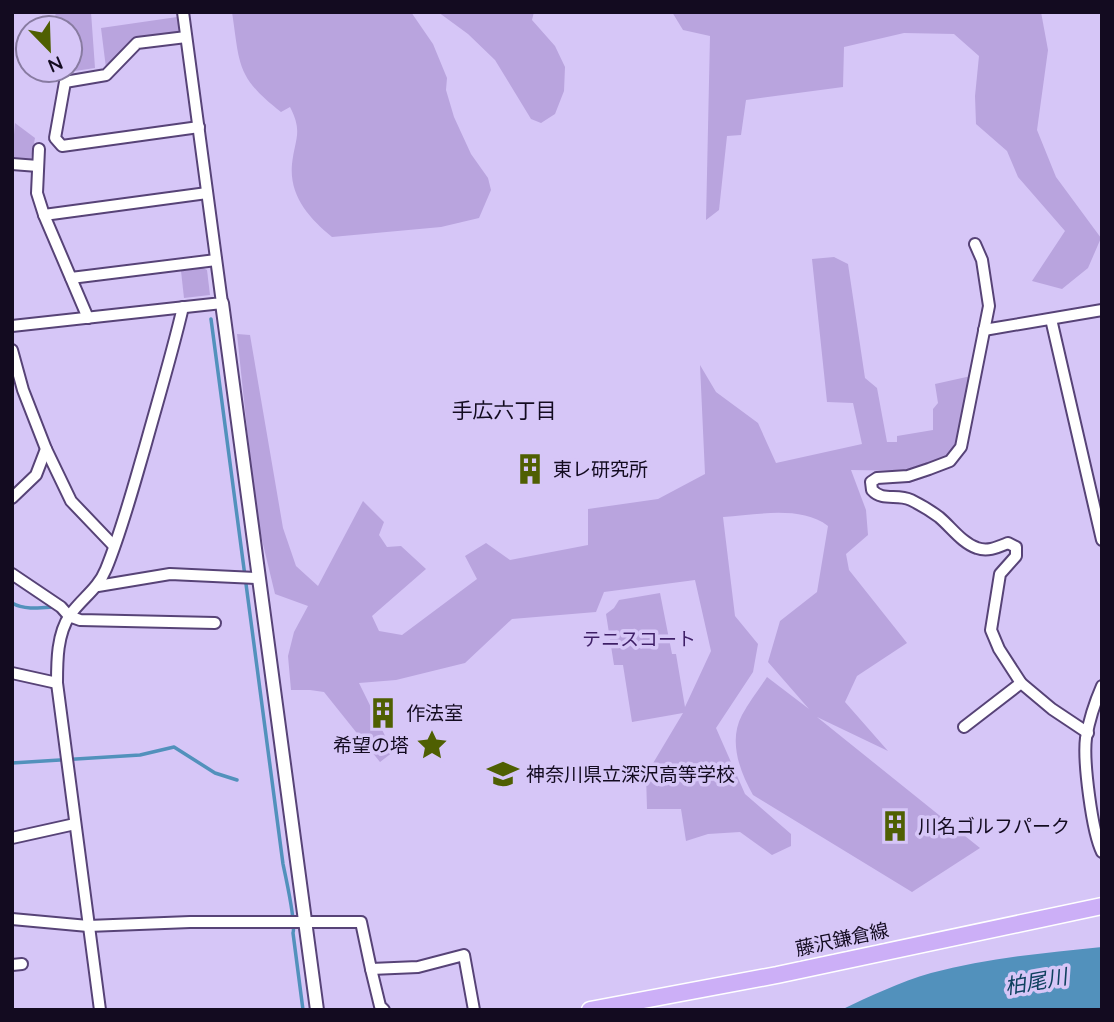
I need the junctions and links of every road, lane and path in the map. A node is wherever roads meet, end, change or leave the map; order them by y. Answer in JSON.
{"nodes":[{"id":1,"x":183,"y":12,"type":"edge"},
{"id":2,"x":186,"y":37,"type":"junction"},
{"id":3,"x":199,"y":127,"type":"junction"},
{"id":4,"x":39,"y":149,"type":"dead end"},
{"id":5,"x":12,"y":164,"type":"edge"},
{"id":6,"x":38,"y":166,"type":"junction"},
{"id":7,"x":207,"y":193,"type":"junction"},
{"id":8,"x":44,"y":215,"type":"junction"},
{"id":9,"x":975,"y":244,"type":"dead end"},
{"id":10,"x":216,"y":260,"type":"junction"},
{"id":11,"x":71,"y":278,"type":"junction"},
{"id":12,"x":222,"y":303,"type":"junction"},
{"id":13,"x":183,"y":307,"type":"junction"},
{"id":14,"x":1102,"y":310,"type":"edge"},
{"id":15,"x":88,"y":318,"type":"junction"},
{"id":16,"x":1051,"y":319,"type":"junction"},
{"id":17,"x":12,"y":326,"type":"edge"},
{"id":18,"x":984,"y":330,"type":"junction"},
{"id":19,"x":12,"y":349,"type":"edge"},
{"id":20,"x":46,"y":449,"type":"junction"},
{"id":21,"x":12,"y":498,"type":"edge"},
{"id":22,"x":1102,"y":540,"type":"edge"},
{"id":23,"x":114,"y":546,"type":"junction"},
{"id":24,"x":12,"y":574,"type":"edge"},
{"id":25,"x":258,"y":578,"type":"junction"},
{"id":26,"x":98,"y":586,"type":"junction"},
{"id":27,"x":69,"y":616,"type":"junction"},
{"id":28,"x":215,"y":624,"type":"dead end"},
{"id":29,"x":12,"y":673,"type":"edge"},
{"id":30,"x":57,"y":683,"type":"junction"},
{"id":31,"x":1021,"y":683,"type":"junction"},
{"id":32,"x":1102,"y":686,"type":"edge"},
{"id":33,"x":1098,"y":710,"type":"edge"},
{"id":34,"x":964,"y":727,"type":"dead end"},
{"id":35,"x":1088,"y":733,"type":"junction"},
{"id":36,"x":75,"y":824,"type":"junction"},
{"id":37,"x":12,"y":838,"type":"edge"},
{"id":38,"x":1102,"y":852,"type":"edge"},
{"id":39,"x":1102,"y":906,"type":"edge"},
{"id":40,"x":12,"y":919,"type":"edge"},
{"id":41,"x":303,"y":921,"type":"junction"},
{"id":42,"x":88,"y":926,"type":"junction"},
{"id":43,"x":371,"y":969,"type":"junction"},
{"id":44,"x":100,"y":1010,"type":"edge"},
{"id":45,"x":317,"y":1010,"type":"edge"},
{"id":46,"x":384,"y":1010,"type":"edge"},
{"id":47,"x":474,"y":1010,"type":"edge"},
{"id":48,"x":590,"y":1010,"type":"edge"}],
"edges":[{"from":1,"to":2,"type":"street"},
{"from":2,"to":3,"type":"street"},
{"from":2,"to":3,"type":"street"},
{"from":3,"to":7,"type":"street"},
{"from":4,"to":6,"type":"street"},
{"from":5,"to":6,"type":"street"},
{"from":6,"to":8,"type":"street"},
{"from":7,"to":8,"type":"street"},
{"from":7,"to":10,"type":"street"},
{"from":8,"to":11,"type":"street"},
{"from":9,"to":18,"type":"street"},
{"from":10,"to":11,"type":"street"},
{"from":10,"to":12,"type":"street"},
{"from":11,"to":15,"type":"street"},
{"from":12,"to":13,"type":"street"},
{"from":12,"to":25,"type":"street"},
{"from":13,"to":15,"type":"street"},
{"from":13,"to":23,"type":"street"},
{"from":14,"to":16,"type":"street"},
{"from":15,"to":17,"type":"street"},
{"from":16,"to":18,"type":"street"},
{"from":16,"to":22,"type":"street"},
{"from":18,"to":31,"type":"street"},
{"from":19,"to":20,"type":"street"},
{"from":20,"to":21,"type":"street"},
{"from":20,"to":23,"type":"street"},
{"from":23,"to":26,"type":"street"},
{"from":24,"to":27,"type":"street"},
{"from":25,"to":26,"type":"street"},
{"from":25,"to":41,"type":"street"},
{"from":26,"to":27,"type":"street"},
{"from":27,"to":28,"type":"street"},
{"from":27,"to":30,"type":"street"},
{"from":29,"to":30,"type":"street"},
{"from":30,"to":36,"type":"street"},
{"from":31,"to":34,"type":"street"},
{"from":31,"to":35,"type":"street"},
{"from":32,"to":33,"type":"street"},
{"from":33,"to":35,"type":"street"},
{"from":35,"to":38,"type":"street"},
{"from":36,"to":37,"type":"street"},
{"from":36,"to":42,"type":"street"},
{"from":39,"to":48,"type":"main road","name":"藤沢鎌倉線"},
{"from":40,"to":42,"type":"street"},
{"from":41,"to":42,"type":"street"},
{"from":41,"to":43,"type":"street"},
{"from":41,"to":45,"type":"street"},
{"from":42,"to":44,"type":"street"},
{"from":43,"to":46,"type":"street"},
{"from":43,"to":47,"type":"street"}]}
